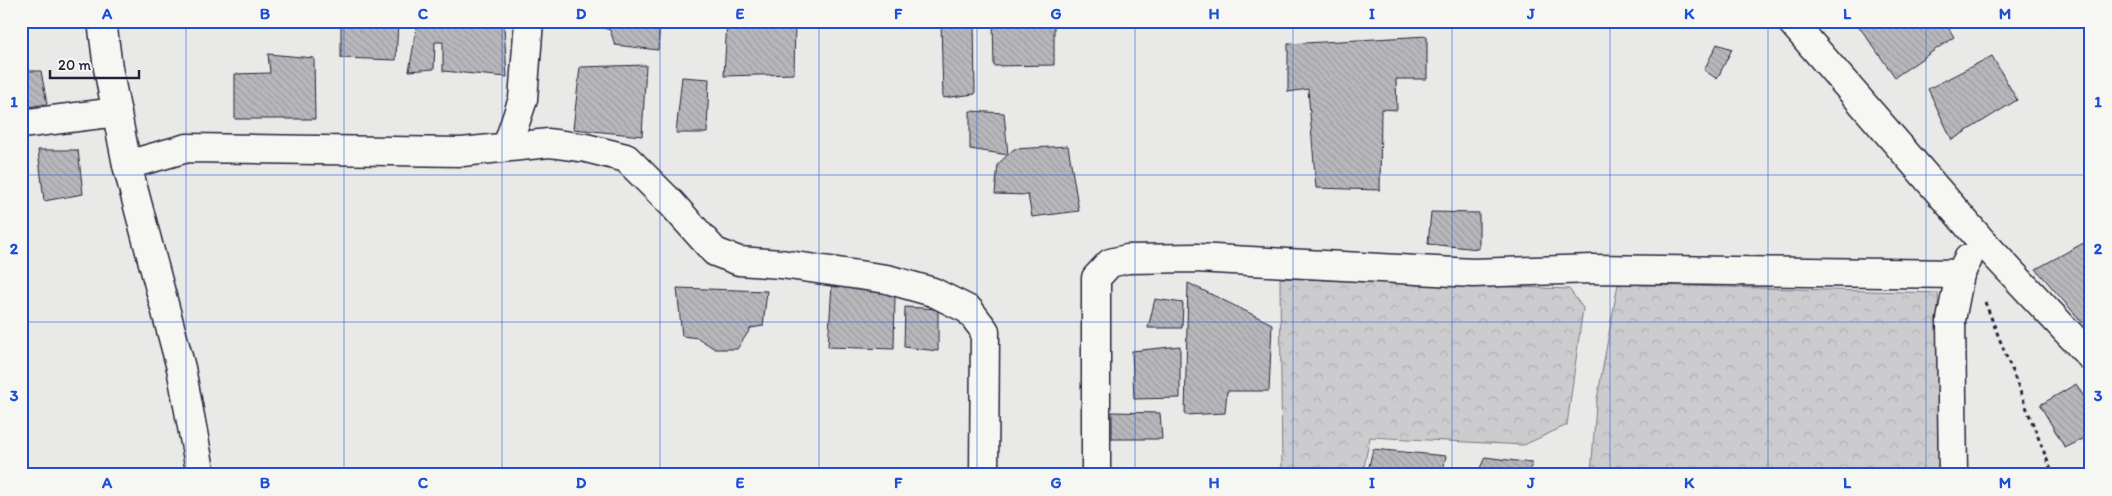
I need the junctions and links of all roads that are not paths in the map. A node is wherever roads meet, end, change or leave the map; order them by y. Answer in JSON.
{"nodes":[{"id":1,"x":102,"y":21,"type":"edge"},
{"id":2,"x":529,"y":21,"type":"edge"},
{"id":3,"x":1791,"y":21,"type":"edge"},
{"id":4,"x":117,"y":112,"type":"junction"},
{"id":5,"x":21,"y":124,"type":"edge"},
{"id":6,"x":507,"y":147,"type":"junction"},
{"id":7,"x":127,"y":165,"type":"junction"},
{"id":8,"x":1979,"y":238,"type":"junction"},
{"id":9,"x":1960,"y":274,"type":"junction"},
{"id":10,"x":2091,"y":357,"type":"edge"},
{"id":11,"x":201,"y":475,"type":"edge"},
{"id":12,"x":984,"y":475,"type":"edge"},
{"id":13,"x":1096,"y":475,"type":"edge"},
{"id":14,"x":1953,"y":475,"type":"edge"}],
"edges":[{"from":1,"to":4,"type":"street"},
{"from":2,"to":6,"type":"street"},
{"from":3,"to":8,"type":"street"},
{"from":4,"to":5,"type":"street"},
{"from":4,"to":7,"type":"street"},
{"from":6,"to":7,"type":"street"},
{"from":6,"to":12,"type":"street"},
{"from":7,"to":11,"type":"street"},
{"from":8,"to":9,"type":"street"},
{"from":8,"to":10,"type":"street"},
{"from":9,"to":13,"type":"street"},
{"from":9,"to":14,"type":"street"}]}
